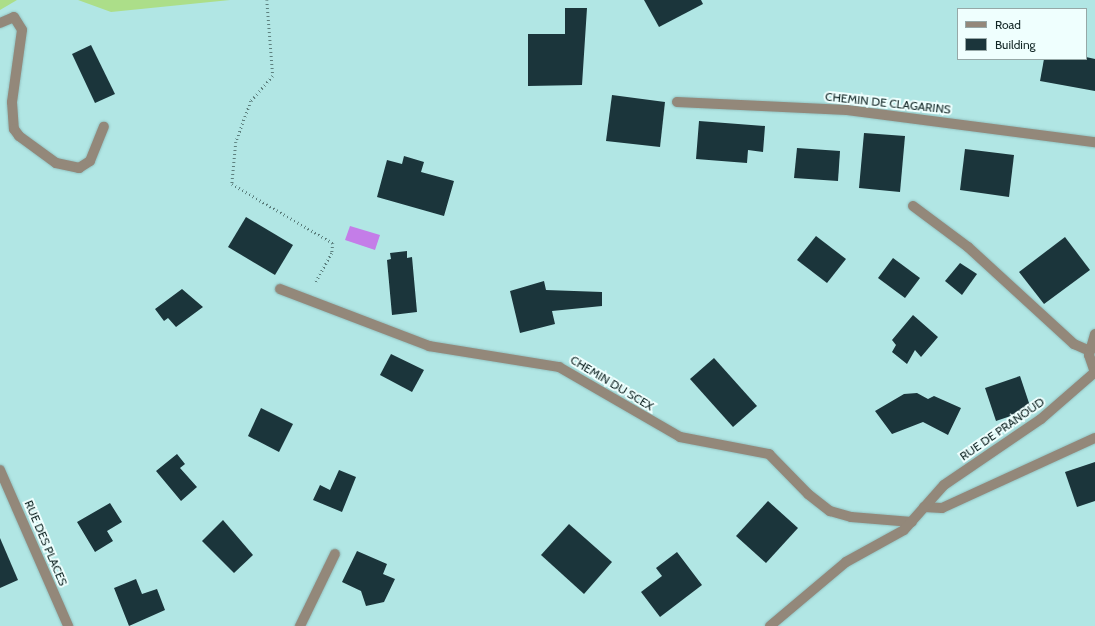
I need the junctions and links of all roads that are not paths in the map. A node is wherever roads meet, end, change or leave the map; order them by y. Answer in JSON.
{"nodes":[{"id":1,"x":0,"y":23,"type":"edge"},
{"id":2,"x":677,"y":102,"type":"dead end"},
{"id":3,"x":104,"y":128,"type":"dead end"},
{"id":4,"x":1095,"y":142,"type":"edge"},
{"id":5,"x":913,"y":206,"type":"dead end"},
{"id":6,"x":280,"y":289,"type":"dead end"},
{"id":7,"x":1095,"y":334,"type":"edge"},
{"id":8,"x":1090,"y":351,"type":"junction"},
{"id":9,"x":1095,"y":372,"type":"edge"},
{"id":10,"x":1095,"y":438,"type":"edge"},
{"id":11,"x":0,"y":470,"type":"edge"},
{"id":12,"x":924,"y":507,"type":"junction"},
{"id":13,"x":912,"y":522,"type":"junction"},
{"id":14,"x":335,"y":554,"type":"dead end"},
{"id":15,"x":68,"y":626,"type":"edge"},
{"id":16,"x":300,"y":626,"type":"edge"},
{"id":17,"x":770,"y":626,"type":"edge"}],
"edges":[{"from":1,"to":3,"type":"street"},
{"from":2,"to":4,"type":"street","name":"CHEMIN DE CLAGARINS"},
{"from":5,"to":8,"type":"street"},
{"from":6,"to":13,"type":"street","name":"CHEMIN DU SCEX"},
{"from":7,"to":8,"type":"street"},
{"from":8,"to":9,"type":"street"},
{"from":9,"to":12,"type":"street","name":"RUE DE PRANOUD"},
{"from":10,"to":12,"type":"street"},
{"from":11,"to":15,"type":"street","name":"RUE DES PLACES"},
{"from":12,"to":13,"type":"street","name":"RUE DE PRANOUD"},
{"from":13,"to":17,"type":"street","name":"RUE DE PRANOUD"},
{"from":14,"to":16,"type":"street"}]}
